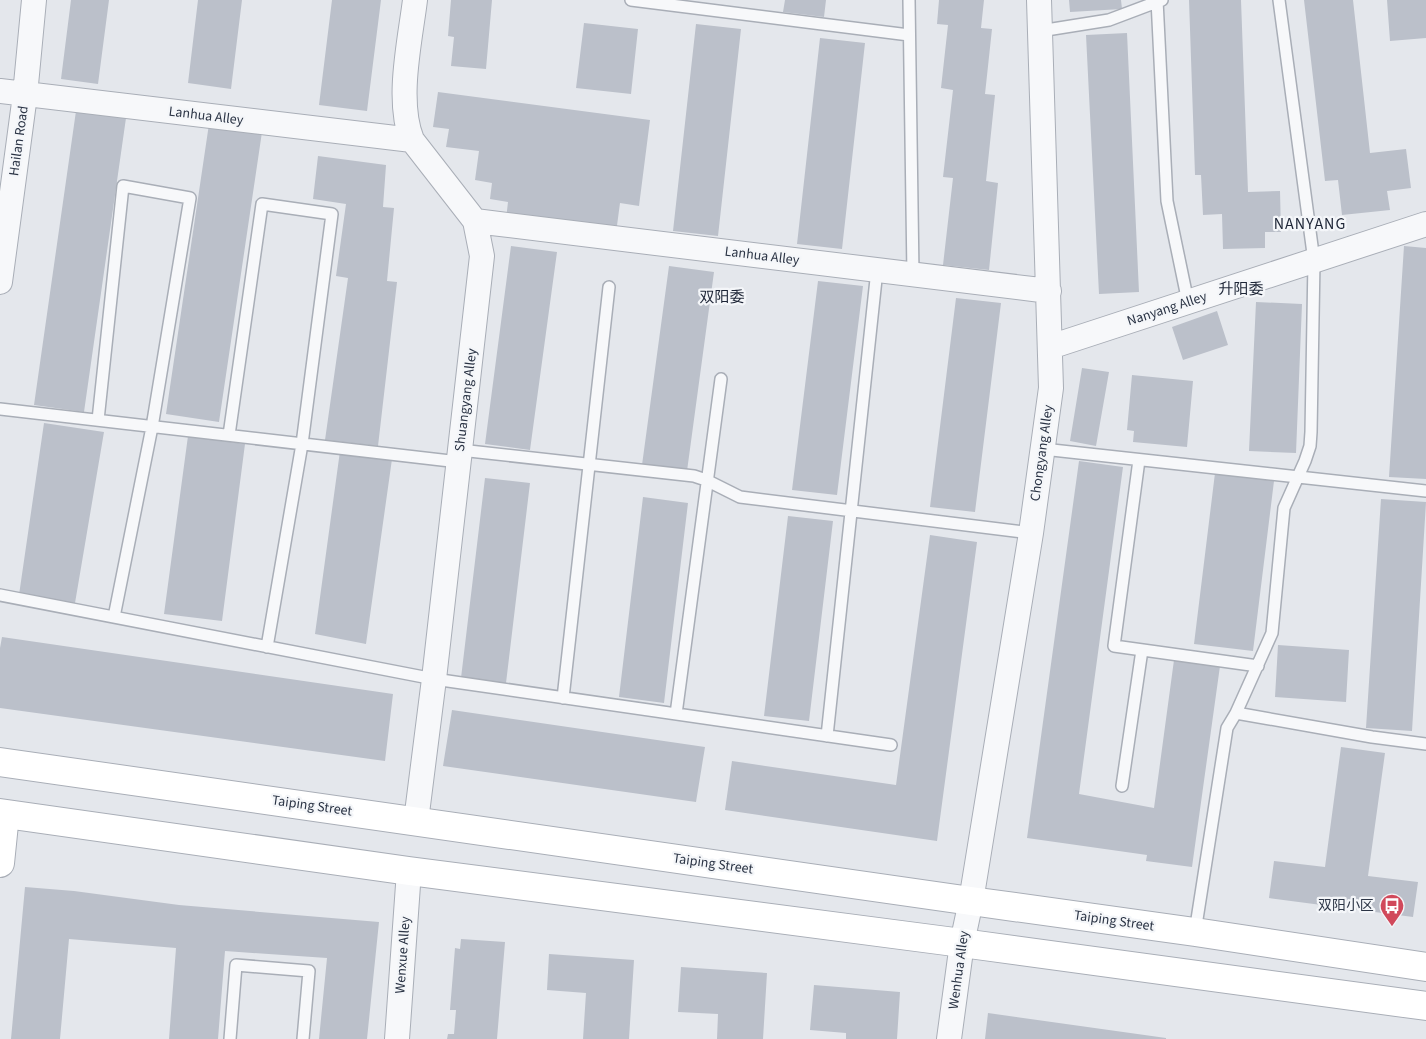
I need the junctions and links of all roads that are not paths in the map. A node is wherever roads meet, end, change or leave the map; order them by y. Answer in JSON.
{"nodes":[{"id":1,"x":34,"y":0,"type":"edge"},
{"id":2,"x":415,"y":0,"type":"edge"},
{"id":3,"x":631,"y":0,"type":"edge"},
{"id":4,"x":909,"y":0,"type":"edge"},
{"id":5,"x":1039,"y":0,"type":"edge"},
{"id":6,"x":1159,"y":0,"type":"edge"},
{"id":7,"x":1279,"y":0,"type":"edge"},
{"id":8,"x":707,"y":5,"type":"edge"},
{"id":9,"x":1040,"y":31,"type":"junction"},
{"id":10,"x":909,"y":35,"type":"junction"},
{"id":11,"x":0,"y":91,"type":"edge"},
{"id":12,"x":26,"y":95,"type":"junction"},
{"id":13,"x":412,"y":140,"type":"junction"},
{"id":14,"x":475,"y":221,"type":"junction"},
{"id":15,"x":1426,"y":224,"type":"edge"},
{"id":16,"x":1314,"y":261,"type":"junction"},
{"id":17,"x":877,"y":270,"type":"junction"},
{"id":18,"x":913,"y":275,"type":"junction"},
{"id":19,"x":0,"y":282,"type":"edge"},
{"id":20,"x":609,"y":287,"type":"dead end"},
{"id":21,"x":1049,"y":291,"type":"junction"},
{"id":22,"x":1188,"y":302,"type":"junction"},
{"id":23,"x":1050,"y":347,"type":"junction"},
{"id":24,"x":721,"y":380,"type":"dead end"},
{"id":25,"x":0,"y":409,"type":"edge"},
{"id":26,"x":98,"y":420,"type":"junction"},
{"id":27,"x":152,"y":427,"type":"junction"},
{"id":28,"x":229,"y":435,"type":"junction"},
{"id":29,"x":302,"y":444,"type":"junction"},
{"id":30,"x":1043,"y":449,"type":"junction"},
{"id":31,"x":459,"y":456,"type":"junction"},
{"id":32,"x":1139,"y":460,"type":"junction"},
{"id":33,"x":589,"y":464,"type":"junction"},
{"id":34,"x":1297,"y":478,"type":"junction"},
{"id":35,"x":706,"y":480,"type":"junction"},
{"id":36,"x":1426,"y":491,"type":"edge"},
{"id":37,"x":852,"y":511,"type":"junction"},
{"id":38,"x":1031,"y":533,"type":"junction"},
{"id":39,"x":0,"y":595,"type":"edge"},
{"id":40,"x":114,"y":617,"type":"junction"},
{"id":41,"x":268,"y":647,"type":"junction"},
{"id":42,"x":1142,"y":650,"type":"junction"},
{"id":43,"x":1258,"y":666,"type":"junction"},
{"id":44,"x":434,"y":679,"type":"junction"},
{"id":45,"x":563,"y":698,"type":"junction"},
{"id":46,"x":676,"y":714,"type":"junction"},
{"id":47,"x":1236,"y":714,"type":"junction"},
{"id":48,"x":827,"y":736,"type":"junction"},
{"id":49,"x":1426,"y":744,"type":"edge"},
{"id":50,"x":891,"y":745,"type":"dead end"},
{"id":51,"x":0,"y":762,"type":"edge"},
{"id":52,"x":1122,"y":786,"type":"dead end"},
{"id":53,"x":2,"y":813,"type":"edge"},
{"id":54,"x":416,"y":821,"type":"junction"},
{"id":55,"x":0,"y":864,"type":"edge"},
{"id":56,"x":409,"y":870,"type":"junction"},
{"id":57,"x":971,"y":902,"type":"junction"},
{"id":58,"x":1195,"y":932,"type":"junction"},
{"id":59,"x":962,"y":942,"type":"junction"},
{"id":60,"x":1426,"y":967,"type":"edge"},
{"id":61,"x":1426,"y":1006,"type":"edge"},
{"id":62,"x":230,"y":1039,"type":"edge"},
{"id":63,"x":302,"y":1039,"type":"edge"},
{"id":64,"x":397,"y":1039,"type":"edge"},
{"id":65,"x":949,"y":1039,"type":"edge"}],
"edges":[{"from":1,"to":12,"type":"street","name":"Hailan Road"},
{"from":2,"to":13,"type":"street","name":"Shuangyang Alley"},
{"from":3,"to":8,"type":"lane"},
{"from":4,"to":10,"type":"lane"},
{"from":5,"to":9,"type":"street","name":"Chongyang Alley"},
{"from":6,"to":9,"type":"lane"},
{"from":6,"to":22,"type":"lane"},
{"from":7,"to":16,"type":"lane"},
{"from":8,"to":10,"type":"lane"},
{"from":9,"to":21,"type":"street","name":"Chongyang Alley"},
{"from":10,"to":18,"type":"lane"},
{"from":11,"to":12,"type":"street","name":"Lanhua Alley"},
{"from":12,"to":13,"type":"street","name":"Lanhua Alley"},
{"from":12,"to":19,"type":"street","name":"Hailan Road"},
{"from":13,"to":14,"type":"street","name":"Shuangyang Alley"},
{"from":14,"to":17,"type":"street","name":"Lanhua Alley"},
{"from":14,"to":31,"type":"street","name":"Shuangyang Alley"},
{"from":15,"to":16,"type":"street","name":"Nanyang Alley"},
{"from":16,"to":22,"type":"street","name":"Nanyang Alley"},
{"from":16,"to":34,"type":"lane"},
{"from":17,"to":18,"type":"street","name":"Lanhua Alley"},
{"from":17,"to":37,"type":"lane"},
{"from":18,"to":21,"type":"street","name":"Lanhua Alley"},
{"from":20,"to":33,"type":"lane"},
{"from":21,"to":23,"type":"street","name":"Chongyang Alley"},
{"from":22,"to":23,"type":"street","name":"Nanyang Alley"},
{"from":23,"to":30,"type":"street","name":"Chongyang Alley"},
{"from":24,"to":35,"type":"lane"},
{"from":25,"to":26,"type":"lane"},
{"from":26,"to":27,"type":"lane"},
{"from":26,"to":27,"type":"lane"},
{"from":27,"to":28,"type":"lane"},
{"from":27,"to":40,"type":"lane"},
{"from":28,"to":29,"type":"lane"},
{"from":28,"to":29,"type":"lane"},
{"from":29,"to":31,"type":"lane"},
{"from":29,"to":41,"type":"lane"},
{"from":30,"to":32,"type":"lane"},
{"from":30,"to":38,"type":"street","name":"Chongyang Alley"},
{"from":31,"to":33,"type":"lane"},
{"from":31,"to":44,"type":"street","name":"Shuangyang Alley"},
{"from":32,"to":34,"type":"lane"},
{"from":32,"to":42,"type":"lane"},
{"from":33,"to":35,"type":"lane"},
{"from":33,"to":45,"type":"lane"},
{"from":34,"to":36,"type":"lane"},
{"from":34,"to":43,"type":"lane"},
{"from":35,"to":37,"type":"lane"},
{"from":35,"to":46,"type":"lane"},
{"from":37,"to":38,"type":"lane"},
{"from":37,"to":48,"type":"lane"},
{"from":38,"to":57,"type":"street","name":"Chongyang Alley"},
{"from":39,"to":40,"type":"lane"},
{"from":40,"to":41,"type":"lane"},
{"from":41,"to":44,"type":"lane"},
{"from":42,"to":43,"type":"lane"},
{"from":42,"to":52,"type":"lane"},
{"from":43,"to":47,"type":"lane"},
{"from":44,"to":45,"type":"lane"},
{"from":44,"to":54,"type":"street","name":"Shuangyang Alley"},
{"from":45,"to":46,"type":"lane"},
{"from":46,"to":48,"type":"lane"},
{"from":47,"to":49,"type":"lane"},
{"from":47,"to":58,"type":"lane"},
{"from":48,"to":50,"type":"lane"},
{"from":51,"to":54,"type":"main road","name":"Taiping Street"},
{"from":53,"to":55,"type":"main road"},
{"from":53,"to":56,"type":"main road"},
{"from":54,"to":57,"type":"main road","name":"Taiping Street"},
{"from":56,"to":59,"type":"main road"},
{"from":56,"to":64,"type":"street","name":"Wenxue Alley"},
{"from":57,"to":58,"type":"main road","name":"Taiping Street"},
{"from":57,"to":59,"type":"street","name":"Wenhua Alley"},
{"from":58,"to":60,"type":"main road","name":"Taiping Street"},
{"from":59,"to":61,"type":"main road"},
{"from":59,"to":65,"type":"street","name":"Wenhua Alley"},
{"from":62,"to":63,"type":"lane"}]}
